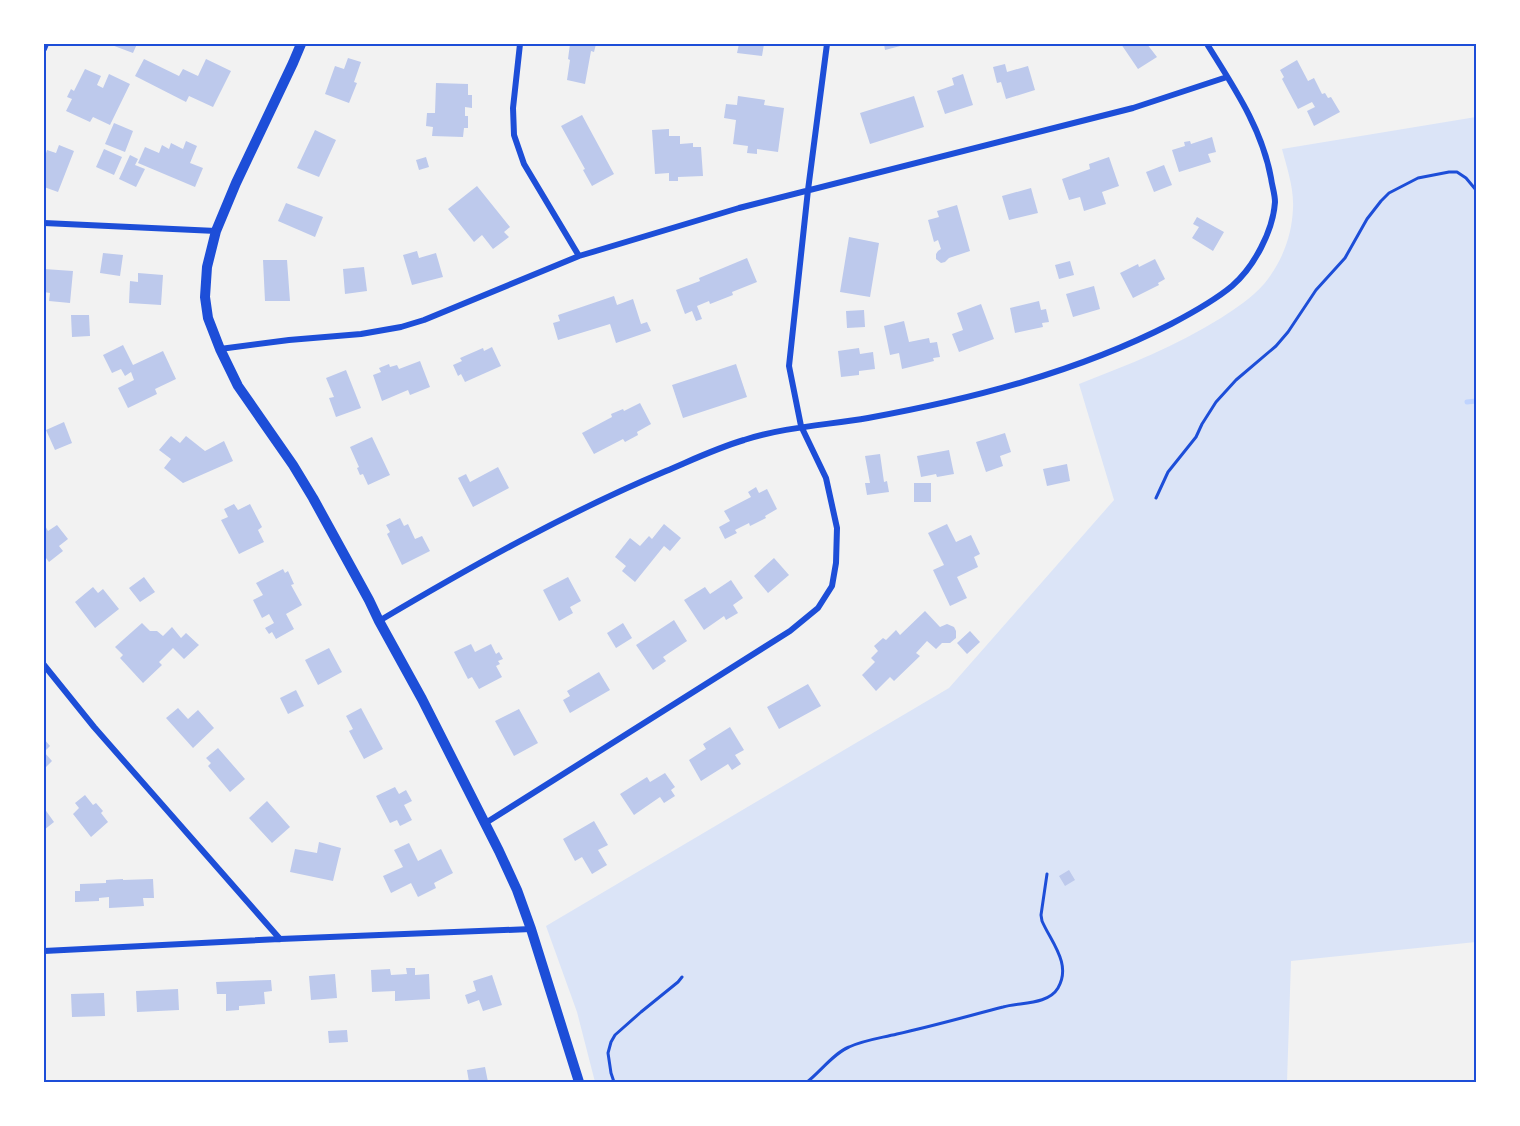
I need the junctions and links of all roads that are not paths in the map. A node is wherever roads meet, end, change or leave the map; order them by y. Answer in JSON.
{"nodes":[{"id":1,"x":46,"y":44,"type":"edge"},
{"id":2,"x":301,"y":44,"type":"edge"},
{"id":3,"x":520,"y":44,"type":"edge"},
{"id":4,"x":827,"y":44,"type":"edge"},
{"id":5,"x":1207,"y":44,"type":"edge"},
{"id":6,"x":44,"y":49,"type":"edge"},
{"id":7,"x":1227,"y":77,"type":"junction"},
{"id":8,"x":808,"y":190,"type":"junction"},
{"id":9,"x":44,"y":223,"type":"edge"},
{"id":10,"x":216,"y":231,"type":"junction"},
{"id":11,"x":579,"y":256,"type":"junction"},
{"id":12,"x":220,"y":349,"type":"junction"},
{"id":13,"x":801,"y":426,"type":"junction"},
{"id":14,"x":379,"y":621,"type":"junction"},
{"id":15,"x":44,"y":665,"type":"edge"},
{"id":16,"x":484,"y":824,"type":"junction"},
{"id":17,"x":531,"y":929,"type":"junction"},
{"id":18,"x":280,"y":939,"type":"junction"},
{"id":19,"x":44,"y":951,"type":"edge"},
{"id":20,"x":579,"y":1083,"type":"edge"}],
"edges":[{"from":1,"to":6,"type":"street"},
{"from":2,"to":10,"type":"main road"},
{"from":3,"to":11,"type":"street"},
{"from":4,"to":8,"type":"street"},
{"from":5,"to":7,"type":"street"},
{"from":7,"to":8,"type":"street"},
{"from":7,"to":13,"type":"street"},
{"from":8,"to":11,"type":"street"},
{"from":8,"to":13,"type":"street"},
{"from":9,"to":10,"type":"street"},
{"from":10,"to":12,"type":"main road"},
{"from":11,"to":12,"type":"street"},
{"from":12,"to":14,"type":"main road"},
{"from":13,"to":14,"type":"street"},
{"from":13,"to":16,"type":"street"},
{"from":14,"to":16,"type":"main road"},
{"from":15,"to":18,"type":"street"},
{"from":16,"to":17,"type":"main road"},
{"from":17,"to":18,"type":"street"},
{"from":17,"to":20,"type":"main road"},
{"from":18,"to":19,"type":"street"}]}
